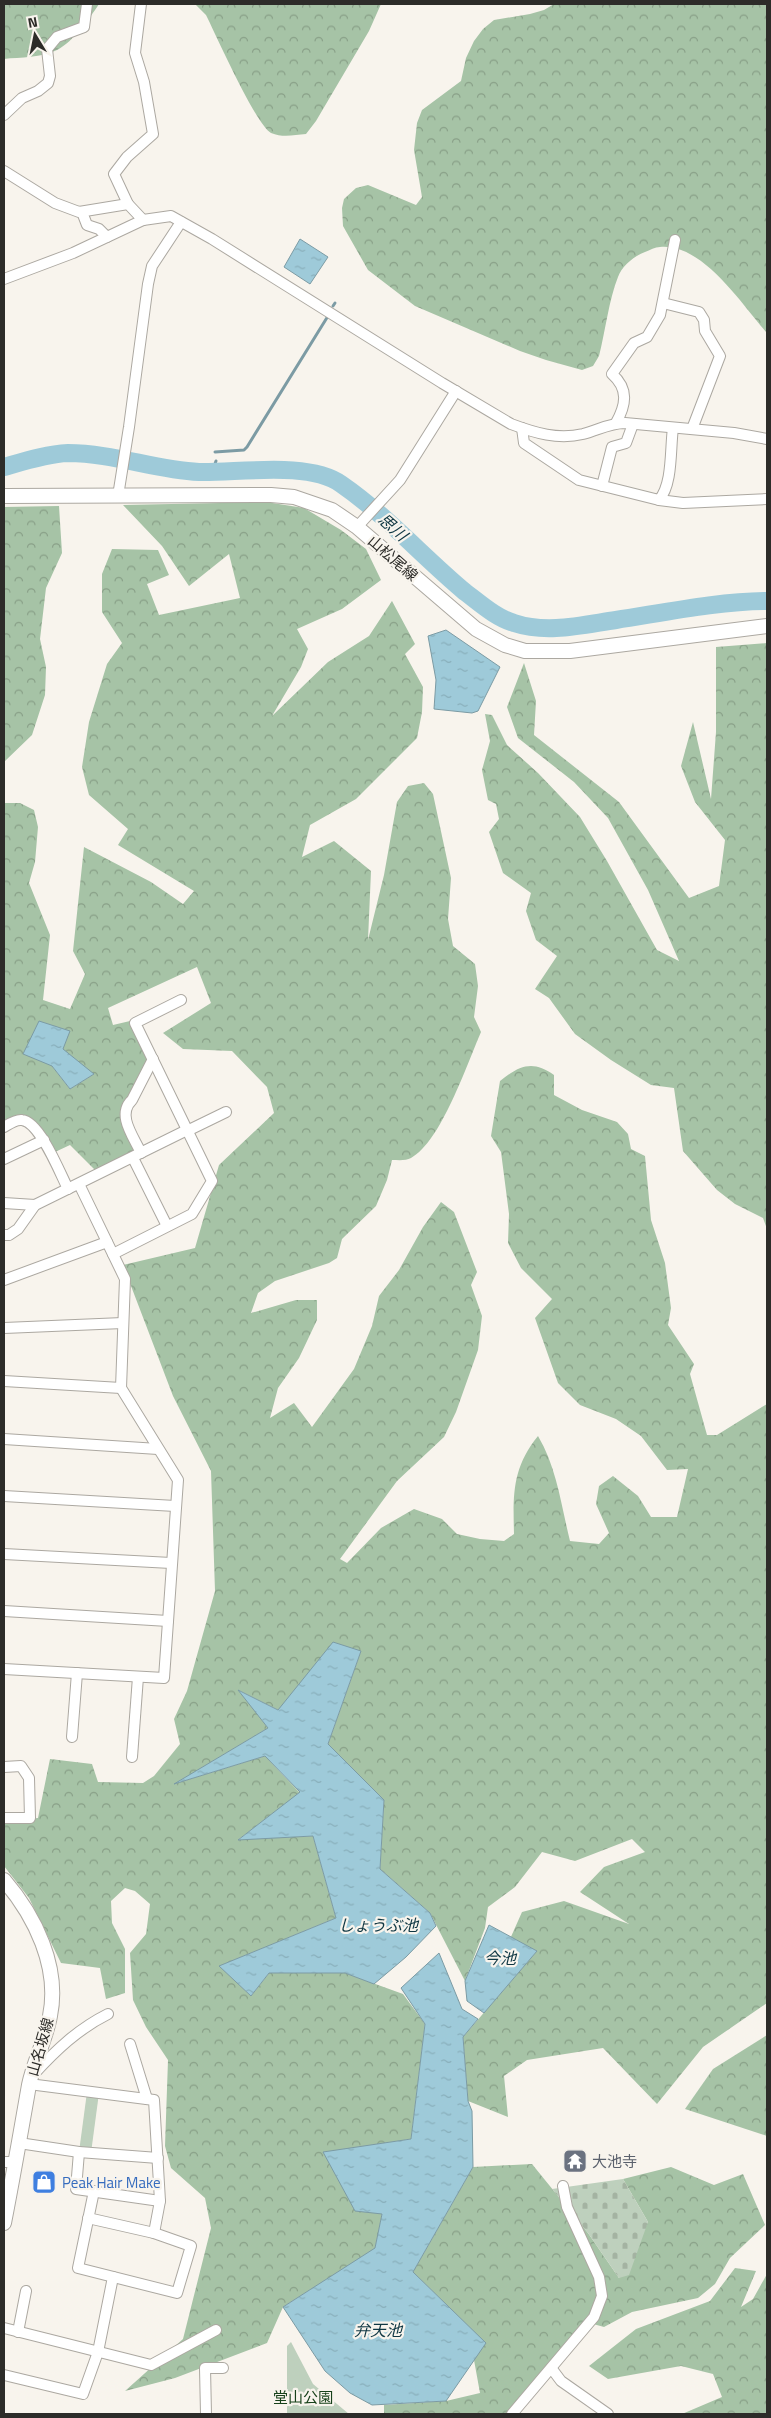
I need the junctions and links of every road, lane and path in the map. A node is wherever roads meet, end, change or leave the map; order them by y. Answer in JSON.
{"nodes":[{"id":1,"x":87,"y":4,"type":"edge"},
{"id":2,"x":140,"y":4,"type":"edge"},
{"id":3,"x":4,"y":114,"type":"edge"},
{"id":4,"x":4,"y":171,"type":"edge"},
{"id":5,"x":128,"y":204,"type":"junction"},
{"id":6,"x":82,"y":212,"type":"junction"},
{"id":7,"x":143,"y":220,"type":"junction"},
{"id":8,"x":181,"y":222,"type":"junction"},
{"id":9,"x":107,"y":237,"type":"junction"},
{"id":10,"x":675,"y":240,"type":"dead end"},
{"id":11,"x":4,"y":279,"type":"edge"},
{"id":12,"x":662,"y":303,"type":"junction"},
{"id":13,"x":456,"y":392,"type":"junction"},
{"id":14,"x":616,"y":423,"type":"junction"},
{"id":15,"x":633,"y":424,"type":"junction"},
{"id":16,"x":522,"y":428,"type":"junction"},
{"id":17,"x":673,"y":428,"type":"junction"},
{"id":18,"x":692,"y":429,"type":"junction"},
{"id":19,"x":767,"y":439,"type":"edge"},
{"id":20,"x":602,"y":486,"type":"junction"},
{"id":21,"x":4,"y":496,"type":"edge"},
{"id":22,"x":118,"y":496,"type":"junction"},
{"id":23,"x":767,"y":499,"type":"edge"},
{"id":24,"x":659,"y":500,"type":"junction"},
{"id":25,"x":362,"y":523,"type":"junction"},
{"id":26,"x":767,"y":626,"type":"edge"},
{"id":27,"x":181,"y":1000,"type":"dead end"},
{"id":28,"x":152,"y":1059,"type":"junction"},
{"id":29,"x":226,"y":1112,"type":"dead end"},
{"id":30,"x":4,"y":1127,"type":"edge"},
{"id":31,"x":187,"y":1130,"type":"junction"},
{"id":32,"x":44,"y":1140,"type":"junction"},
{"id":33,"x":137,"y":1155,"type":"junction"},
{"id":34,"x":4,"y":1159,"type":"edge"},
{"id":35,"x":79,"y":1184,"type":"junction"},
{"id":36,"x":68,"y":1189,"type":"junction"},
{"id":37,"x":4,"y":1203,"type":"edge"},
{"id":38,"x":35,"y":1205,"type":"junction"},
{"id":39,"x":167,"y":1226,"type":"junction"},
{"id":40,"x":4,"y":1235,"type":"edge"},
{"id":41,"x":107,"y":1242,"type":"junction"},
{"id":42,"x":113,"y":1254,"type":"junction"},
{"id":43,"x":4,"y":1280,"type":"edge"},
{"id":44,"x":123,"y":1323,"type":"junction"},
{"id":45,"x":4,"y":1328,"type":"edge"},
{"id":46,"x":4,"y":1381,"type":"edge"},
{"id":47,"x":121,"y":1388,"type":"junction"},
{"id":48,"x":4,"y":1439,"type":"edge"},
{"id":49,"x":158,"y":1448,"type":"junction"},
{"id":50,"x":4,"y":1496,"type":"edge"},
{"id":51,"x":175,"y":1506,"type":"junction"},
{"id":52,"x":4,"y":1554,"type":"edge"},
{"id":53,"x":172,"y":1563,"type":"junction"},
{"id":54,"x":4,"y":1611,"type":"edge"},
{"id":55,"x":168,"y":1621,"type":"junction"},
{"id":56,"x":4,"y":1669,"type":"edge"},
{"id":57,"x":77,"y":1673,"type":"junction"},
{"id":58,"x":138,"y":1677,"type":"junction"},
{"id":59,"x":72,"y":1737,"type":"dead end"},
{"id":60,"x":132,"y":1757,"type":"dead end"},
{"id":61,"x":4,"y":1767,"type":"edge"},
{"id":62,"x":4,"y":1818,"type":"edge"},
{"id":63,"x":4,"y":1880,"type":"edge"},
{"id":64,"x":108,"y":2014,"type":"dead end"},
{"id":65,"x":130,"y":2044,"type":"dead end"},
{"id":66,"x":30,"y":2081,"type":"junction"},
{"id":67,"x":147,"y":2099,"type":"junction"},
{"id":68,"x":19,"y":2143,"type":"junction"},
{"id":69,"x":79,"y":2152,"type":"junction"},
{"id":70,"x":158,"y":2158,"type":"junction"},
{"id":71,"x":10,"y":2162,"type":"edge"},
{"id":72,"x":563,"y":2186,"type":"dead end"},
{"id":73,"x":94,"y":2191,"type":"junction"},
{"id":74,"x":160,"y":2201,"type":"junction"},
{"id":75,"x":4,"y":2217,"type":"edge"},
{"id":76,"x":88,"y":2218,"type":"junction"},
{"id":77,"x":154,"y":2233,"type":"junction"},
{"id":78,"x":112,"y":2277,"type":"junction"},
{"id":79,"x":26,"y":2291,"type":"dead end"},
{"id":80,"x":4,"y":2328,"type":"edge"},
{"id":81,"x":216,"y":2330,"type":"dead end"},
{"id":82,"x":18,"y":2332,"type":"junction"},
{"id":83,"x":98,"y":2352,"type":"junction"},
{"id":84,"x":223,"y":2368,"type":"dead end"},
{"id":85,"x":552,"y":2369,"type":"junction"},
{"id":86,"x":4,"y":2375,"type":"edge"},
{"id":87,"x":206,"y":2414,"type":"edge"},
{"id":88,"x":512,"y":2414,"type":"edge"},
{"id":89,"x":608,"y":2414,"type":"edge"}],
"edges":[{"from":1,"to":3,"type":"street"},
{"from":2,"to":5,"type":"street"},
{"from":4,"to":6,"type":"street"},
{"from":5,"to":6,"type":"street"},
{"from":5,"to":7,"type":"street"},
{"from":6,"to":9,"type":"street"},
{"from":7,"to":8,"type":"street"},
{"from":7,"to":9,"type":"street"},
{"from":8,"to":13,"type":"street"},
{"from":8,"to":22,"type":"street"},
{"from":9,"to":11,"type":"street"},
{"from":10,"to":12,"type":"street"},
{"from":12,"to":14,"type":"street"},
{"from":12,"to":18,"type":"street"},
{"from":13,"to":16,"type":"street"},
{"from":13,"to":25,"type":"street"},
{"from":14,"to":15,"type":"street"},
{"from":14,"to":16,"type":"street"},
{"from":15,"to":17,"type":"street"},
{"from":15,"to":20,"type":"street"},
{"from":16,"to":20,"type":"street"},
{"from":17,"to":18,"type":"street"},
{"from":17,"to":24,"type":"street"},
{"from":18,"to":19,"type":"street"},
{"from":20,"to":24,"type":"street"},
{"from":21,"to":22,"type":"main road","name":"山松尾線"},
{"from":22,"to":25,"type":"main road","name":"山松尾線"},
{"from":23,"to":24,"type":"street"},
{"from":25,"to":26,"type":"main road","name":"山松尾線"},
{"from":27,"to":28,"type":"street"},
{"from":28,"to":31,"type":"street"},
{"from":28,"to":33,"type":"street"},
{"from":29,"to":31,"type":"street"},
{"from":30,"to":32,"type":"street"},
{"from":31,"to":33,"type":"street"},
{"from":31,"to":39,"type":"street"},
{"from":32,"to":34,"type":"street"},
{"from":32,"to":36,"type":"street"},
{"from":33,"to":35,"type":"street"},
{"from":33,"to":39,"type":"street"},
{"from":35,"to":36,"type":"street"},
{"from":35,"to":41,"type":"street"},
{"from":36,"to":38,"type":"street"},
{"from":37,"to":38,"type":"street"},
{"from":38,"to":40,"type":"street"},
{"from":39,"to":42,"type":"street"},
{"from":41,"to":42,"type":"street"},
{"from":41,"to":43,"type":"street"},
{"from":42,"to":44,"type":"street"},
{"from":44,"to":45,"type":"street"},
{"from":44,"to":47,"type":"street"},
{"from":46,"to":47,"type":"street"},
{"from":47,"to":49,"type":"street"},
{"from":48,"to":49,"type":"street"},
{"from":49,"to":51,"type":"street"},
{"from":50,"to":51,"type":"street"},
{"from":51,"to":53,"type":"street"},
{"from":52,"to":53,"type":"street"},
{"from":53,"to":55,"type":"street"},
{"from":54,"to":55,"type":"street"},
{"from":55,"to":58,"type":"street"},
{"from":56,"to":57,"type":"street"},
{"from":57,"to":58,"type":"street"},
{"from":57,"to":59,"type":"street"},
{"from":58,"to":60,"type":"street"},
{"from":61,"to":62,"type":"street"},
{"from":63,"to":66,"type":"main road","name":"山名坂線"},
{"from":64,"to":66,"type":"street"},
{"from":65,"to":67,"type":"street"},
{"from":66,"to":67,"type":"street"},
{"from":66,"to":68,"type":"main road","name":"山名坂線"},
{"from":67,"to":70,"type":"street"},
{"from":68,"to":69,"type":"street"},
{"from":68,"to":71,"type":"main road","name":"山名坂線"},
{"from":69,"to":70,"type":"street"},
{"from":69,"to":73,"type":"street"},
{"from":70,"to":74,"type":"street"},
{"from":71,"to":75,"type":"main road","name":"山名坂線"},
{"from":72,"to":85,"type":"street"},
{"from":73,"to":74,"type":"street"},
{"from":73,"to":76,"type":"street"},
{"from":74,"to":77,"type":"street"},
{"from":76,"to":77,"type":"street"},
{"from":76,"to":78,"type":"street"},
{"from":77,"to":78,"type":"street"},
{"from":78,"to":83,"type":"street"},
{"from":79,"to":82,"type":"street"},
{"from":80,"to":82,"type":"street"},
{"from":81,"to":83,"type":"street"},
{"from":82,"to":83,"type":"street"},
{"from":83,"to":86,"type":"street"},
{"from":84,"to":87,"type":"street"},
{"from":85,"to":88,"type":"street"},
{"from":85,"to":89,"type":"street"}]}
